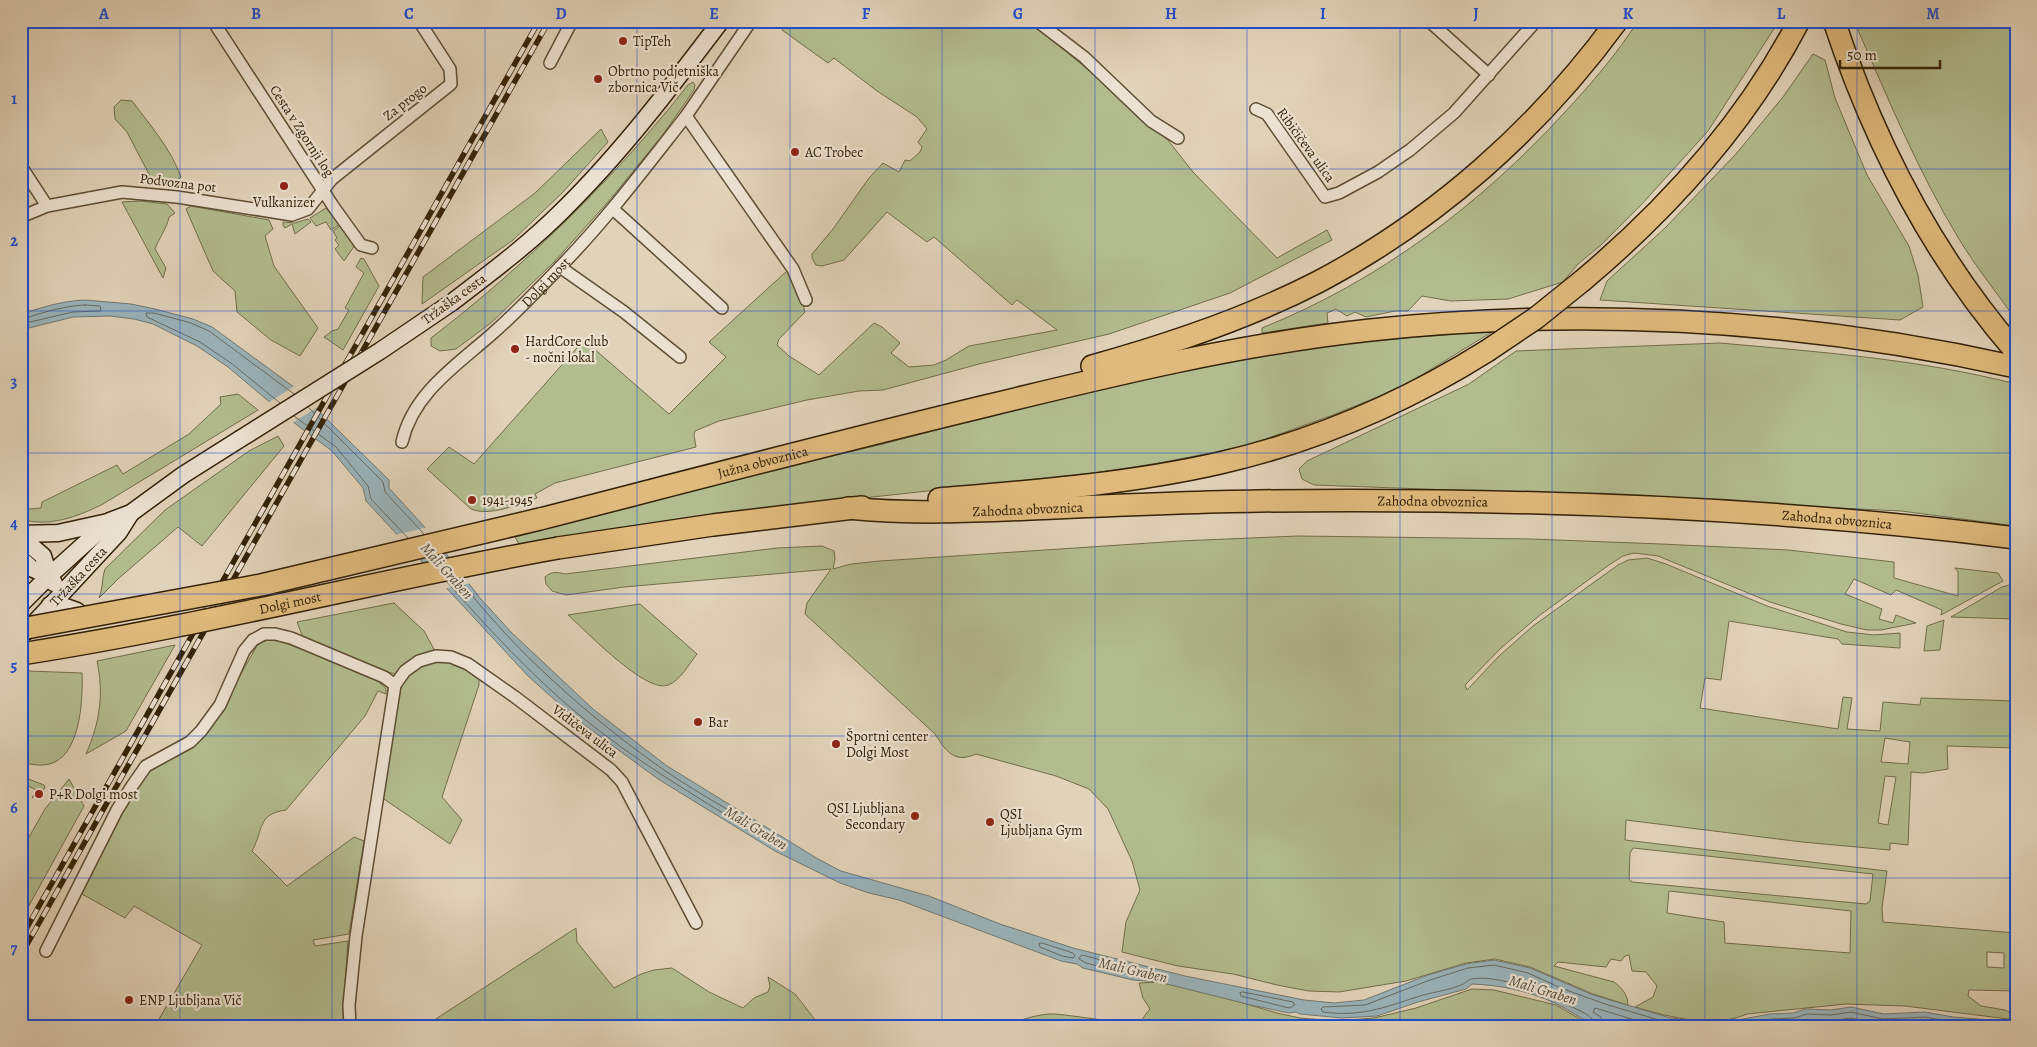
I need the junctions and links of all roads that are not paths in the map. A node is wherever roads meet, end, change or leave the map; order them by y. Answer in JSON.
{"nodes":[{"id":1,"x":213,"y":21,"type":"edge"},
{"id":2,"x":419,"y":21,"type":"edge"},
{"id":3,"x":572,"y":21,"type":"edge"},
{"id":4,"x":721,"y":21,"type":"edge"},
{"id":5,"x":751,"y":21,"type":"edge"},
{"id":6,"x":1037,"y":21,"type":"edge"},
{"id":7,"x":1429,"y":21,"type":"edge"},
{"id":8,"x":1536,"y":21,"type":"edge"},
{"id":9,"x":1617,"y":21,"type":"edge"},
{"id":10,"x":1799,"y":21,"type":"edge"},
{"id":11,"x":1834,"y":21,"type":"edge"},
{"id":12,"x":550,"y":63,"type":"dead end"},
{"id":13,"x":1489,"y":75,"type":"junction"},
{"id":14,"x":1256,"y":109,"type":"dead end"},
{"id":15,"x":686,"y":116,"type":"junction"},
{"id":16,"x":1178,"y":138,"type":"dead end"},
{"id":17,"x":21,"y":166,"type":"edge"},
{"id":18,"x":323,"y":191,"type":"junction"},
{"id":19,"x":47,"y":206,"type":"junction"},
{"id":20,"x":613,"y":209,"type":"junction"},
{"id":21,"x":21,"y":217,"type":"edge"},
{"id":22,"x":372,"y":248,"type":"dead end"},
{"id":23,"x":560,"y":267,"type":"junction"},
{"id":24,"x":806,"y":300,"type":"dead end"},
{"id":25,"x":722,"y":308,"type":"dead end"},
{"id":26,"x":2016,"y":352,"type":"edge"},
{"id":27,"x":680,"y":357,"type":"dead end"},
{"id":28,"x":2016,"y":367,"type":"edge"},
{"id":29,"x":986,"y":406,"type":"junction"},
{"id":30,"x":402,"y":442,"type":"dead end"},
{"id":31,"x":848,"y":508,"type":"junction"},
{"id":32,"x":132,"y":513,"type":"junction"},
{"id":33,"x":540,"y":519,"type":"joint"},
{"id":34,"x":110,"y":521,"type":"junction"},
{"id":35,"x":21,"y":536,"type":"edge"},
{"id":36,"x":2016,"y":538,"type":"edge"},
{"id":37,"x":21,"y":559,"type":"edge"},
{"id":38,"x":49,"y":576,"type":"junction"},
{"id":39,"x":62,"y":592,"type":"junction"},
{"id":40,"x":21,"y":604,"type":"edge"},
{"id":41,"x":50,"y":605,"type":"junction"},
{"id":42,"x":77,"y":611,"type":"dead end"},
{"id":43,"x":21,"y":629,"type":"edge"},
{"id":44,"x":21,"y":637,"type":"edge"},
{"id":45,"x":21,"y":654,"type":"edge"},
{"id":46,"x":395,"y":685,"type":"junction"},
{"id":47,"x":696,"y":923,"type":"dead end"},
{"id":48,"x":46,"y":951,"type":"dead end"},
{"id":49,"x":350,"y":1026,"type":"edge"}],
"edges":[{"from":1,"to":18,"type":"street","name":"Cesta v Zgornji log"},
{"from":2,"to":18,"type":"street","name":"Za progo"},
{"from":3,"to":12,"type":"street"},
{"from":4,"to":32,"type":"main road","name":"Tržaška cesta","bridge":true},
{"from":5,"to":15,"type":"street","name":"Dolgi most"},
{"from":6,"to":16,"type":"street"},
{"from":7,"to":13,"type":"street"},
{"from":8,"to":13,"type":"street"},
{"from":9,"to":29,"type":"highway"},
{"from":10,"to":31,"type":"highway","bridge":true},
{"from":11,"to":26,"type":"highway"},
{"from":13,"to":14,"type":"street","name":"Ribičičeva ulica"},
{"from":15,"to":20,"type":"street","name":"Dolgi most"},
{"from":15,"to":24,"type":"street"},
{"from":17,"to":19,"type":"street"},
{"from":18,"to":19,"type":"street","name":"Podvozna pot"},
{"from":18,"to":22,"type":"street","name":"Cesta v Zgornji log"},
{"from":19,"to":21,"type":"street","name":"Podvozna pot"},
{"from":20,"to":23,"type":"street","name":"Dolgi most"},
{"from":20,"to":25,"type":"street"},
{"from":23,"to":27,"type":"street"},
{"from":23,"to":30,"type":"street","name":"Dolgi most"},
{"from":28,"to":29,"type":"highway"},
{"from":29,"to":33,"type":"highway","name":"Južna obvoznica"},
{"from":31,"to":36,"type":"highway","name":"Zahodna obvoznica"},
{"from":31,"to":45,"type":"highway","name":"Dolgi most","bridge":true},
{"from":32,"to":34,"type":"main road","name":"Tržaška cesta"},
{"from":32,"to":39,"type":"main road","name":"Tržaška cesta"},
{"from":33,"to":43,"type":"highway","name":"Dolgi most","bridge":true},
{"from":34,"to":35,"type":"main road"},
{"from":34,"to":38,"type":"main road","name":"Tržaška cesta"},
{"from":35,"to":38,"type":"main road"},
{"from":37,"to":38,"type":"main road"},
{"from":38,"to":39,"type":"main road"},
{"from":38,"to":40,"type":"main road","name":"Tržaška cesta"},
{"from":39,"to":41,"type":"main road","name":"Tržaška cesta"},
{"from":41,"to":42,"type":"main road"},
{"from":41,"to":44,"type":"main road","name":"Tržaška cesta"},
{"from":46,"to":47,"type":"street","name":"Vidičeva ulica"},
{"from":46,"to":48,"type":"street","name":"Dolgi most"},
{"from":46,"to":49,"type":"street"}]}
